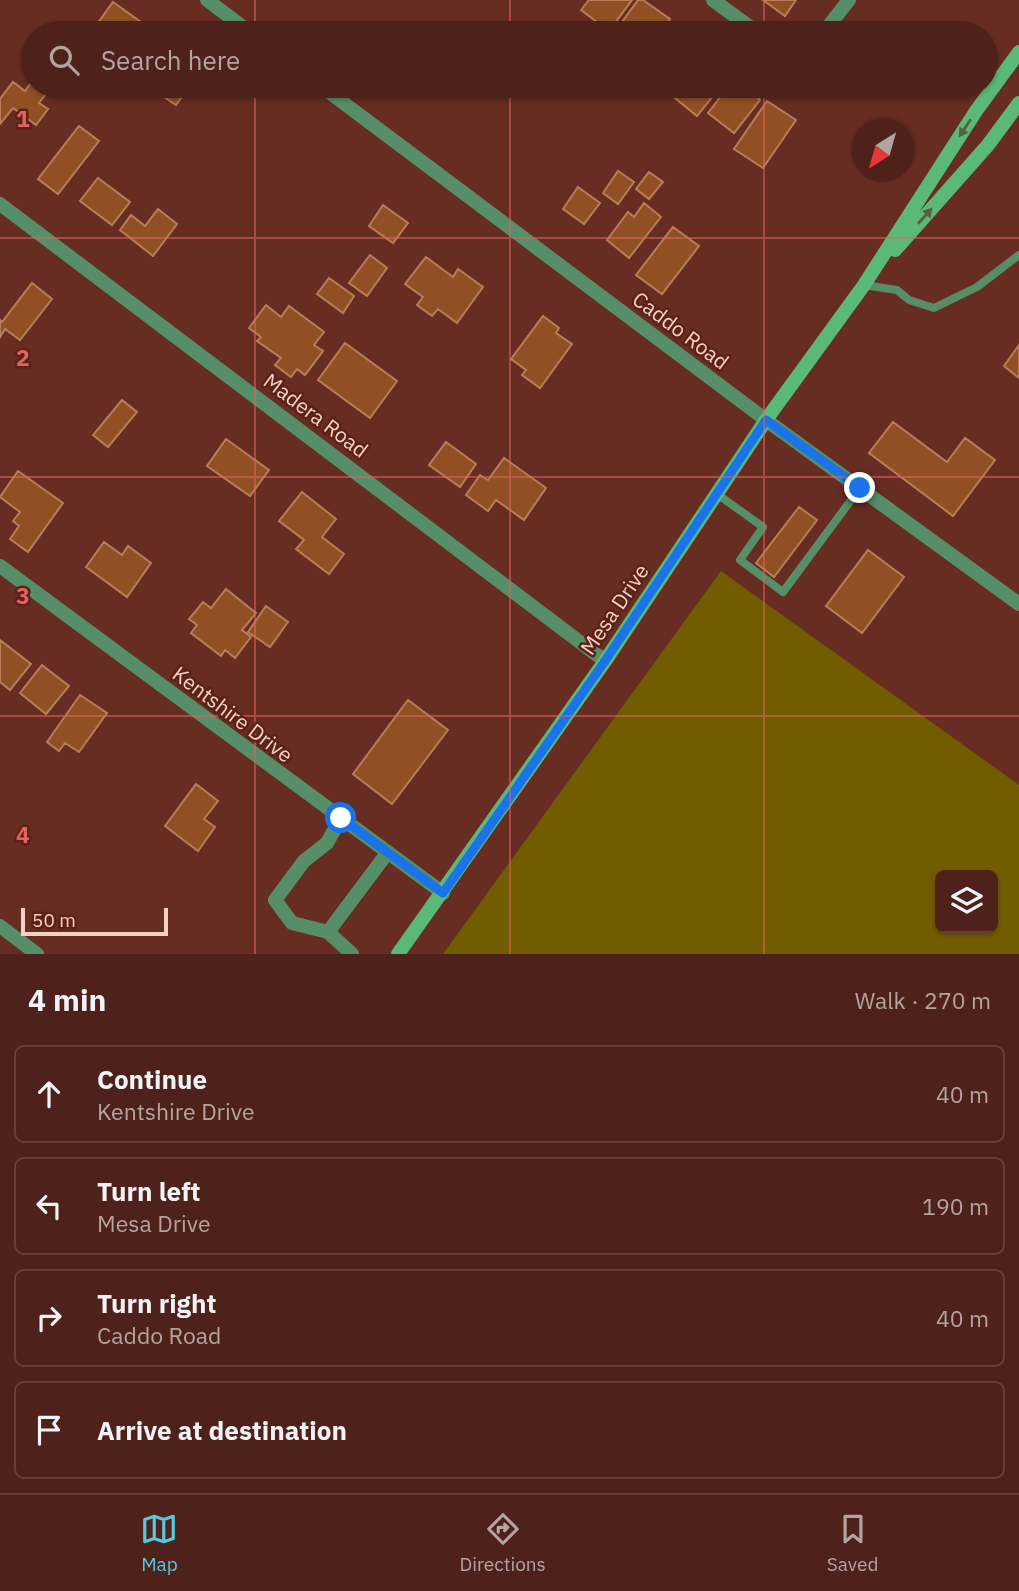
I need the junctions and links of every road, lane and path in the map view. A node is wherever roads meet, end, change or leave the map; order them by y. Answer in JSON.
{"nodes":[{"id":1,"x":207,"y":0,"type":"edge"},
{"id":2,"x":713,"y":0,"type":"edge"},
{"id":3,"x":849,"y":0,"type":"edge"},
{"id":4,"x":235,"y":21,"type":"edge"},
{"id":5,"x":742,"y":21,"type":"edge"},
{"id":6,"x":832,"y":21,"type":"edge"},
{"id":7,"x":1019,"y":52,"type":"edge"},
{"id":8,"x":998,"y":81,"type":"edge"},
{"id":9,"x":337,"y":98,"type":"edge"},
{"id":10,"x":985,"y":98,"type":"edge"},
{"id":11,"x":1019,"y":103,"type":"edge"},
{"id":12,"x":0,"y":204,"type":"edge"},
{"id":13,"x":1019,"y":255,"type":"edge"},
{"id":14,"x":863,"y":285,"type":"junction"},
{"id":15,"x":766,"y":420,"type":"junction"},
{"id":16,"x":860,"y":488,"type":"junction"},
{"id":17,"x":716,"y":494,"type":"junction"},
{"id":18,"x":0,"y":566,"type":"edge"},
{"id":19,"x":1019,"y":604,"type":"edge"},
{"id":20,"x":605,"y":661,"type":"junction"},
{"id":21,"x":341,"y":818,"type":"junction"},
{"id":22,"x":388,"y":852,"type":"junction"},
{"id":23,"x":443,"y":893,"type":"junction"},
{"id":24,"x":0,"y":926,"type":"edge"},
{"id":25,"x":328,"y":932,"type":"junction"},
{"id":26,"x":37,"y":954,"type":"edge"},
{"id":27,"x":352,"y":954,"type":"edge"},
{"id":28,"x":398,"y":954,"type":"edge"}],
"edges":[{"from":1,"to":4,"type":"street"},
{"from":2,"to":5,"type":"street"},
{"from":3,"to":6,"type":"street"},
{"from":7,"to":8,"type":"main road","name":"Mesa Drive","one_way":true},
{"from":9,"to":15,"type":"street","name":"Caddo Road"},
{"from":10,"to":14,"type":"main road","name":"Mesa Drive","one_way":true},
{"from":14,"to":11,"type":"main road","name":"Mesa Drive","one_way":true},
{"from":12,"to":20,"type":"street","name":"Madera Road"},
{"from":13,"to":14,"type":"lane"},
{"from":14,"to":15,"type":"main road","name":"Mesa Drive"},
{"from":15,"to":16,"type":"street","name":"Caddo Road"},
{"from":15,"to":17,"type":"main road","name":"Mesa Drive"},
{"from":16,"to":17,"type":"lane"},
{"from":16,"to":19,"type":"street","name":"Caddo Road"},
{"from":17,"to":20,"type":"main road","name":"Mesa Drive"},
{"from":18,"to":21,"type":"street","name":"Kentshire Drive"},
{"from":20,"to":23,"type":"main road","name":"Mesa Drive"},
{"from":21,"to":22,"type":"street","name":"Kentshire Drive"},
{"from":21,"to":25,"type":"street"},
{"from":22,"to":23,"type":"street","name":"Kentshire Drive"},
{"from":22,"to":25,"type":"street"},
{"from":23,"to":28,"type":"main road","name":"Mesa Drive"},
{"from":24,"to":26,"type":"street"},
{"from":25,"to":27,"type":"street"}]}
